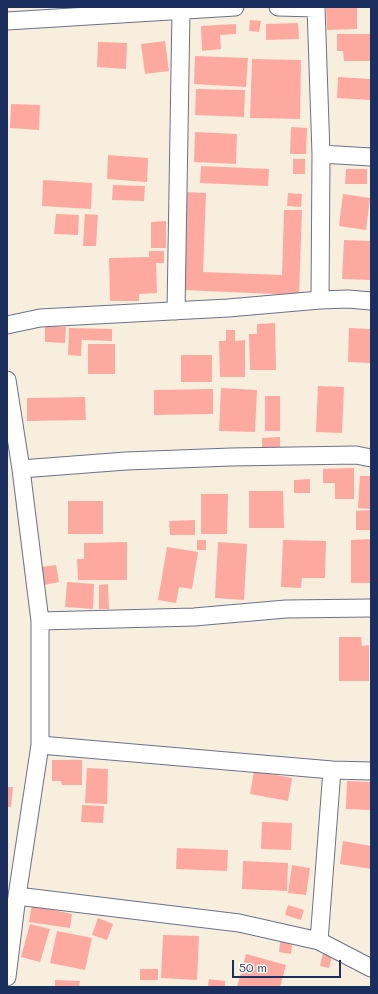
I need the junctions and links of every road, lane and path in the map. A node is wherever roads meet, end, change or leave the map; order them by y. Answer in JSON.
{"nodes":[{"id":1,"x":235,"y":7,"type":"edge"},
{"id":2,"x":278,"y":7,"type":"edge"},
{"id":3,"x":316,"y":7,"type":"edge"},
{"id":4,"x":135,"y":11,"type":"edge"},
{"id":5,"x":181,"y":11,"type":"junction"},
{"id":6,"x":7,"y":21,"type":"edge"},
{"id":7,"x":321,"y":154,"type":"junction"},
{"id":8,"x":371,"y":157,"type":"edge"},
{"id":9,"x":320,"y":300,"type":"junction"},
{"id":10,"x":371,"y":301,"type":"edge"},
{"id":11,"x":176,"y":311,"type":"junction"},
{"id":12,"x":7,"y":325,"type":"edge"},
{"id":13,"x":7,"y":380,"type":"edge"},
{"id":14,"x":371,"y":458,"type":"edge"},
{"id":15,"x":22,"y":469,"type":"junction"},
{"id":16,"x":371,"y":608,"type":"edge"},
{"id":17,"x":40,"y":620,"type":"junction"},
{"id":18,"x":40,"y":745,"type":"junction"},
{"id":19,"x":332,"y":770,"type":"junction"},
{"id":20,"x":371,"y":771,"type":"edge"},
{"id":21,"x":17,"y":896,"type":"junction"},
{"id":22,"x":319,"y":941,"type":"junction"},
{"id":23,"x":371,"y":968,"type":"edge"},
{"id":24,"x":7,"y":977,"type":"edge"}],
"edges":[{"from":1,"to":5,"type":"street"},
{"from":2,"to":3,"type":"street"},
{"from":3,"to":7,"type":"street"},
{"from":4,"to":5,"type":"street"},
{"from":4,"to":6,"type":"street"},
{"from":5,"to":11,"type":"street"},
{"from":7,"to":8,"type":"street"},
{"from":7,"to":9,"type":"street"},
{"from":9,"to":10,"type":"street"},
{"from":9,"to":11,"type":"street"},
{"from":11,"to":12,"type":"street"},
{"from":13,"to":15,"type":"street"},
{"from":14,"to":15,"type":"street"},
{"from":15,"to":17,"type":"street"},
{"from":16,"to":17,"type":"street"},
{"from":17,"to":18,"type":"street"},
{"from":18,"to":19,"type":"street"},
{"from":18,"to":21,"type":"street"},
{"from":19,"to":20,"type":"street"},
{"from":19,"to":22,"type":"street"},
{"from":21,"to":22,"type":"street"},
{"from":21,"to":24,"type":"street"},
{"from":22,"to":23,"type":"street"}]}
